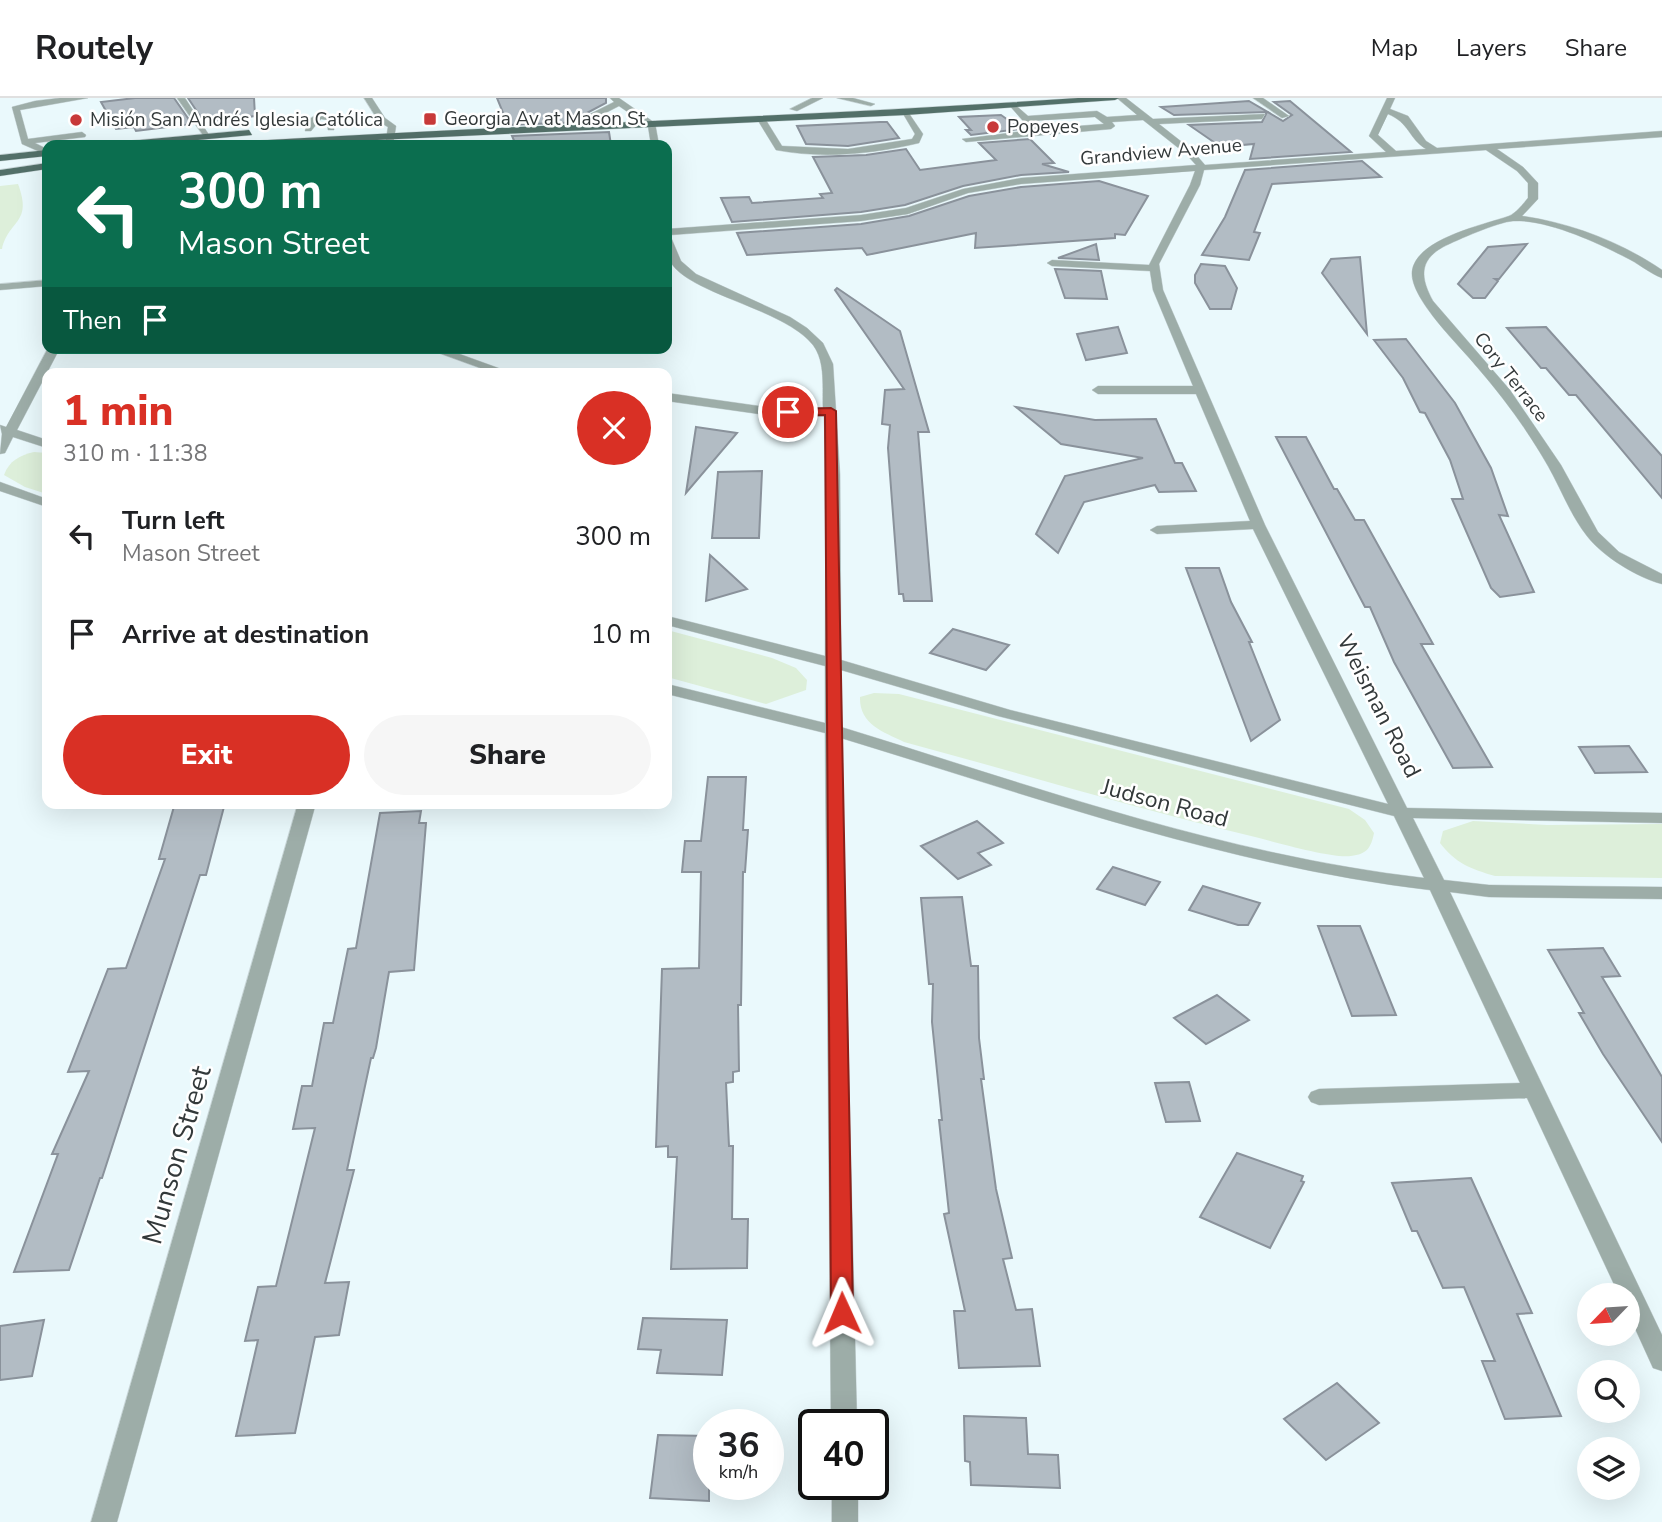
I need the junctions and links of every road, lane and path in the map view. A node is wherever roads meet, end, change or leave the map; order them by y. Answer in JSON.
{"nodes":[{"id":1,"x":84,"y":98,"type":"edge"},
{"id":2,"x":181,"y":98,"type":"edge"},
{"id":3,"x":368,"y":98,"type":"edge"},
{"id":4,"x":819,"y":98,"type":"edge"},
{"id":5,"x":841,"y":98,"type":"edge"},
{"id":6,"x":979,"y":98,"type":"edge"},
{"id":7,"x":1115,"y":98,"type":"edge"},
{"id":8,"x":1121,"y":98,"type":"edge"},
{"id":9,"x":1257,"y":98,"type":"edge"},
{"id":10,"x":1391,"y":98,"type":"edge"},
{"id":11,"x":617,"y":100,"type":"edge"},
{"id":12,"x":1025,"y":101,"type":"edge"},
{"id":13,"x":871,"y":104,"type":"junction"},
{"id":14,"x":320,"y":105,"type":"dead end"},
{"id":15,"x":1013,"y":105,"type":"junction"},
{"id":16,"x":794,"y":109,"type":"junction"},
{"id":17,"x":1386,"y":110,"type":"junction"},
{"id":18,"x":905,"y":112,"type":"junction"},
{"id":19,"x":319,"y":116,"type":"junction"},
{"id":20,"x":1262,"y":116,"type":"dead end"},
{"id":21,"x":1285,"y":116,"type":"dead end"},
{"id":22,"x":643,"y":117,"type":"junction"},
{"id":23,"x":587,"y":119,"type":"junction"},
{"id":24,"x":761,"y":119,"type":"junction"},
{"id":25,"x":1025,"y":119,"type":"junction"},
{"id":26,"x":1105,"y":120,"type":"junction"},
{"id":27,"x":1150,"y":120,"type":"junction"},
{"id":28,"x":652,"y":125,"type":"junction"},
{"id":29,"x":331,"y":128,"type":"junction"},
{"id":30,"x":303,"y":130,"type":"joint"},
{"id":31,"x":391,"y":130,"type":"junction"},
{"id":32,"x":1037,"y":132,"type":"junction"},
{"id":33,"x":255,"y":133,"type":"dead end"},
{"id":34,"x":1662,"y":134,"type":"edge"},
{"id":35,"x":82,"y":135,"type":"dead end"},
{"id":36,"x":208,"y":136,"type":"junction"},
{"id":37,"x":965,"y":139,"type":"dead end"},
{"id":38,"x":172,"y":140,"type":"edge"},
{"id":39,"x":286,"y":140,"type":"edge"},
{"id":40,"x":390,"y":140,"type":"edge"},
{"id":41,"x":654,"y":140,"type":"edge"},
{"id":42,"x":25,"y":142,"type":"junction"},
{"id":43,"x":1488,"y":147,"type":"junction"},
{"id":44,"x":42,"y":150,"type":"edge"},
{"id":45,"x":1434,"y":150,"type":"junction"},
{"id":46,"x":42,"y":153,"type":"edge"},
{"id":47,"x":1394,"y":153,"type":"junction"},
{"id":48,"x":0,"y":158,"type":"edge"},
{"id":49,"x":1201,"y":166,"type":"junction"},
{"id":50,"x":42,"y":167,"type":"edge"},
{"id":51,"x":0,"y":173,"type":"edge"},
{"id":52,"x":1514,"y":218,"type":"junction"},
{"id":53,"x":672,"y":235,"type":"edge"},
{"id":54,"x":672,"y":250,"type":"edge"},
{"id":55,"x":1052,"y":263,"type":"dead end"},
{"id":56,"x":1154,"y":268,"type":"junction"},
{"id":57,"x":1662,"y":275,"type":"edge"},
{"id":58,"x":42,"y":284,"type":"edge"},
{"id":59,"x":0,"y":288,"type":"edge"},
{"id":60,"x":450,"y":354,"type":"edge"},
{"id":61,"x":42,"y":368,"type":"edge"},
{"id":62,"x":491,"y":368,"type":"edge"},
{"id":63,"x":1098,"y":390,"type":"dead end"},
{"id":64,"x":1200,"y":390,"type":"junction"},
{"id":65,"x":672,"y":398,"type":"edge"},
{"id":66,"x":831,"y":411,"type":"junction"},
{"id":67,"x":5,"y":431,"type":"edge"},
{"id":68,"x":42,"y":442,"type":"edge"},
{"id":69,"x":0,"y":450,"type":"edge"},
{"id":70,"x":0,"y":485,"type":"edge"},
{"id":71,"x":42,"y":501,"type":"edge"},
{"id":72,"x":1258,"y":525,"type":"junction"},
{"id":73,"x":1157,"y":530,"type":"dead end"},
{"id":74,"x":1662,"y":580,"type":"edge"},
{"id":75,"x":672,"y":622,"type":"edge"},
{"id":76,"x":833,"y":663,"type":"junction"},
{"id":77,"x":672,"y":690,"type":"edge"},
{"id":78,"x":833,"y":730,"type":"junction"},
{"id":79,"x":305,"y":809,"type":"edge"},
{"id":80,"x":1403,"y":813,"type":"junction"},
{"id":81,"x":1662,"y":818,"type":"edge"},
{"id":82,"x":1438,"y":885,"type":"junction"},
{"id":83,"x":1662,"y":892,"type":"edge"},
{"id":84,"x":1535,"y":1090,"type":"junction"},
{"id":85,"x":1319,"y":1097,"type":"dead end"},
{"id":86,"x":1662,"y":1361,"type":"edge"},
{"id":87,"x":844,"y":1409,"type":"edge"},
{"id":88,"x":845,"y":1500,"type":"edge"},
{"id":89,"x":104,"y":1522,"type":"edge"},
{"id":90,"x":845,"y":1522,"type":"edge"}],
"edges":[{"from":1,"to":42,"type":"street"},
{"from":2,"to":36,"type":"street"},
{"from":3,"to":31,"type":"street"},
{"from":4,"to":16,"type":"street"},
{"from":5,"to":13,"type":"street"},
{"from":6,"to":13,"type":"main road"},
{"from":7,"to":12,"type":"main road"},
{"from":8,"to":27,"type":"street"},
{"from":9,"to":21,"type":"street"},
{"from":10,"to":17,"type":"street"},
{"from":11,"to":22,"type":"street"},
{"from":11,"to":23,"type":"street"},
{"from":12,"to":15,"type":"main road"},
{"from":13,"to":16,"type":"main road"},
{"from":14,"to":19,"type":"street"},
{"from":15,"to":18,"type":"main road"},
{"from":15,"to":25,"type":"street"},
{"from":16,"to":22,"type":"main road"},
{"from":17,"to":45,"type":"street"},
{"from":17,"to":47,"type":"street"},
{"from":18,"to":24,"type":"main road"},
{"from":18,"to":24,"type":"street"},
{"from":19,"to":29,"type":"street"},
{"from":19,"to":30,"type":"street"},
{"from":20,"to":27,"type":"street"},
{"from":22,"to":23,"type":"main road"},
{"from":22,"to":28,"type":"street"},
{"from":23,"to":31,"type":"main road"},
{"from":24,"to":28,"type":"main road"},
{"from":25,"to":26,"type":"street"},
{"from":25,"to":32,"type":"street"},
{"from":26,"to":27,"type":"street"},
{"from":26,"to":32,"type":"street"},
{"from":27,"to":49,"type":"street"},
{"from":28,"to":31,"type":"main road"},
{"from":28,"to":41,"type":"street"},
{"from":29,"to":30,"type":"main road"},
{"from":29,"to":31,"type":"main road"},
{"from":31,"to":39,"type":"main road"},
{"from":31,"to":40,"type":"street"},
{"from":32,"to":37,"type":"street"},
{"from":33,"to":36,"type":"main road"},
{"from":34,"to":43,"type":"street","name":"Grandview Avenue"},
{"from":35,"to":42,"type":"street"},
{"from":36,"to":38,"type":"main road"},
{"from":42,"to":44,"type":"street"},
{"from":43,"to":45,"type":"street","name":"Grandview Avenue"},
{"from":43,"to":52,"type":"street"},
{"from":45,"to":47,"type":"street","name":"Grandview Avenue"},
{"from":46,"to":48,"type":"main road"},
{"from":47,"to":49,"type":"street","name":"Grandview Avenue"},
{"from":49,"to":53,"type":"street","name":"Grandview Avenue"},
{"from":49,"to":56,"type":"street"},
{"from":50,"to":51,"type":"main road"},
{"from":52,"to":57,"type":"street"},
{"from":52,"to":74,"type":"street","name":"Cory Terrace"},
{"from":54,"to":66,"type":"street"},
{"from":55,"to":56,"type":"street"},
{"from":56,"to":64,"type":"street","name":"Weisman Road"},
{"from":58,"to":59,"type":"street"},
{"from":60,"to":62,"type":"street"},
{"from":61,"to":67,"type":"street"},
{"from":63,"to":64,"type":"street"},
{"from":64,"to":72,"type":"street","name":"Weisman Road"},
{"from":65,"to":66,"type":"street"},
{"from":66,"to":76,"type":"street"},
{"from":67,"to":68,"type":"street"},
{"from":67,"to":69,"type":"street"},
{"from":70,"to":71,"type":"street"},
{"from":72,"to":73,"type":"street"},
{"from":72,"to":80,"type":"street","name":"Weisman Road"},
{"from":75,"to":76,"type":"street","name":"Judson Road"},
{"from":76,"to":78,"type":"street"},
{"from":76,"to":80,"type":"street","name":"Judson Road"},
{"from":77,"to":78,"type":"street","name":"Judson Road"},
{"from":78,"to":82,"type":"street","name":"Judson Road"},
{"from":78,"to":87,"type":"street"},
{"from":79,"to":89,"type":"street","name":"Munson Street"},
{"from":80,"to":81,"type":"street","name":"Judson Road"},
{"from":80,"to":82,"type":"street","name":"Weisman Road"},
{"from":82,"to":83,"type":"street","name":"Judson Road"},
{"from":82,"to":84,"type":"street","name":"Weisman Road"},
{"from":84,"to":85,"type":"street"},
{"from":84,"to":86,"type":"street","name":"Weisman Road"},
{"from":88,"to":90,"type":"street"}]}
